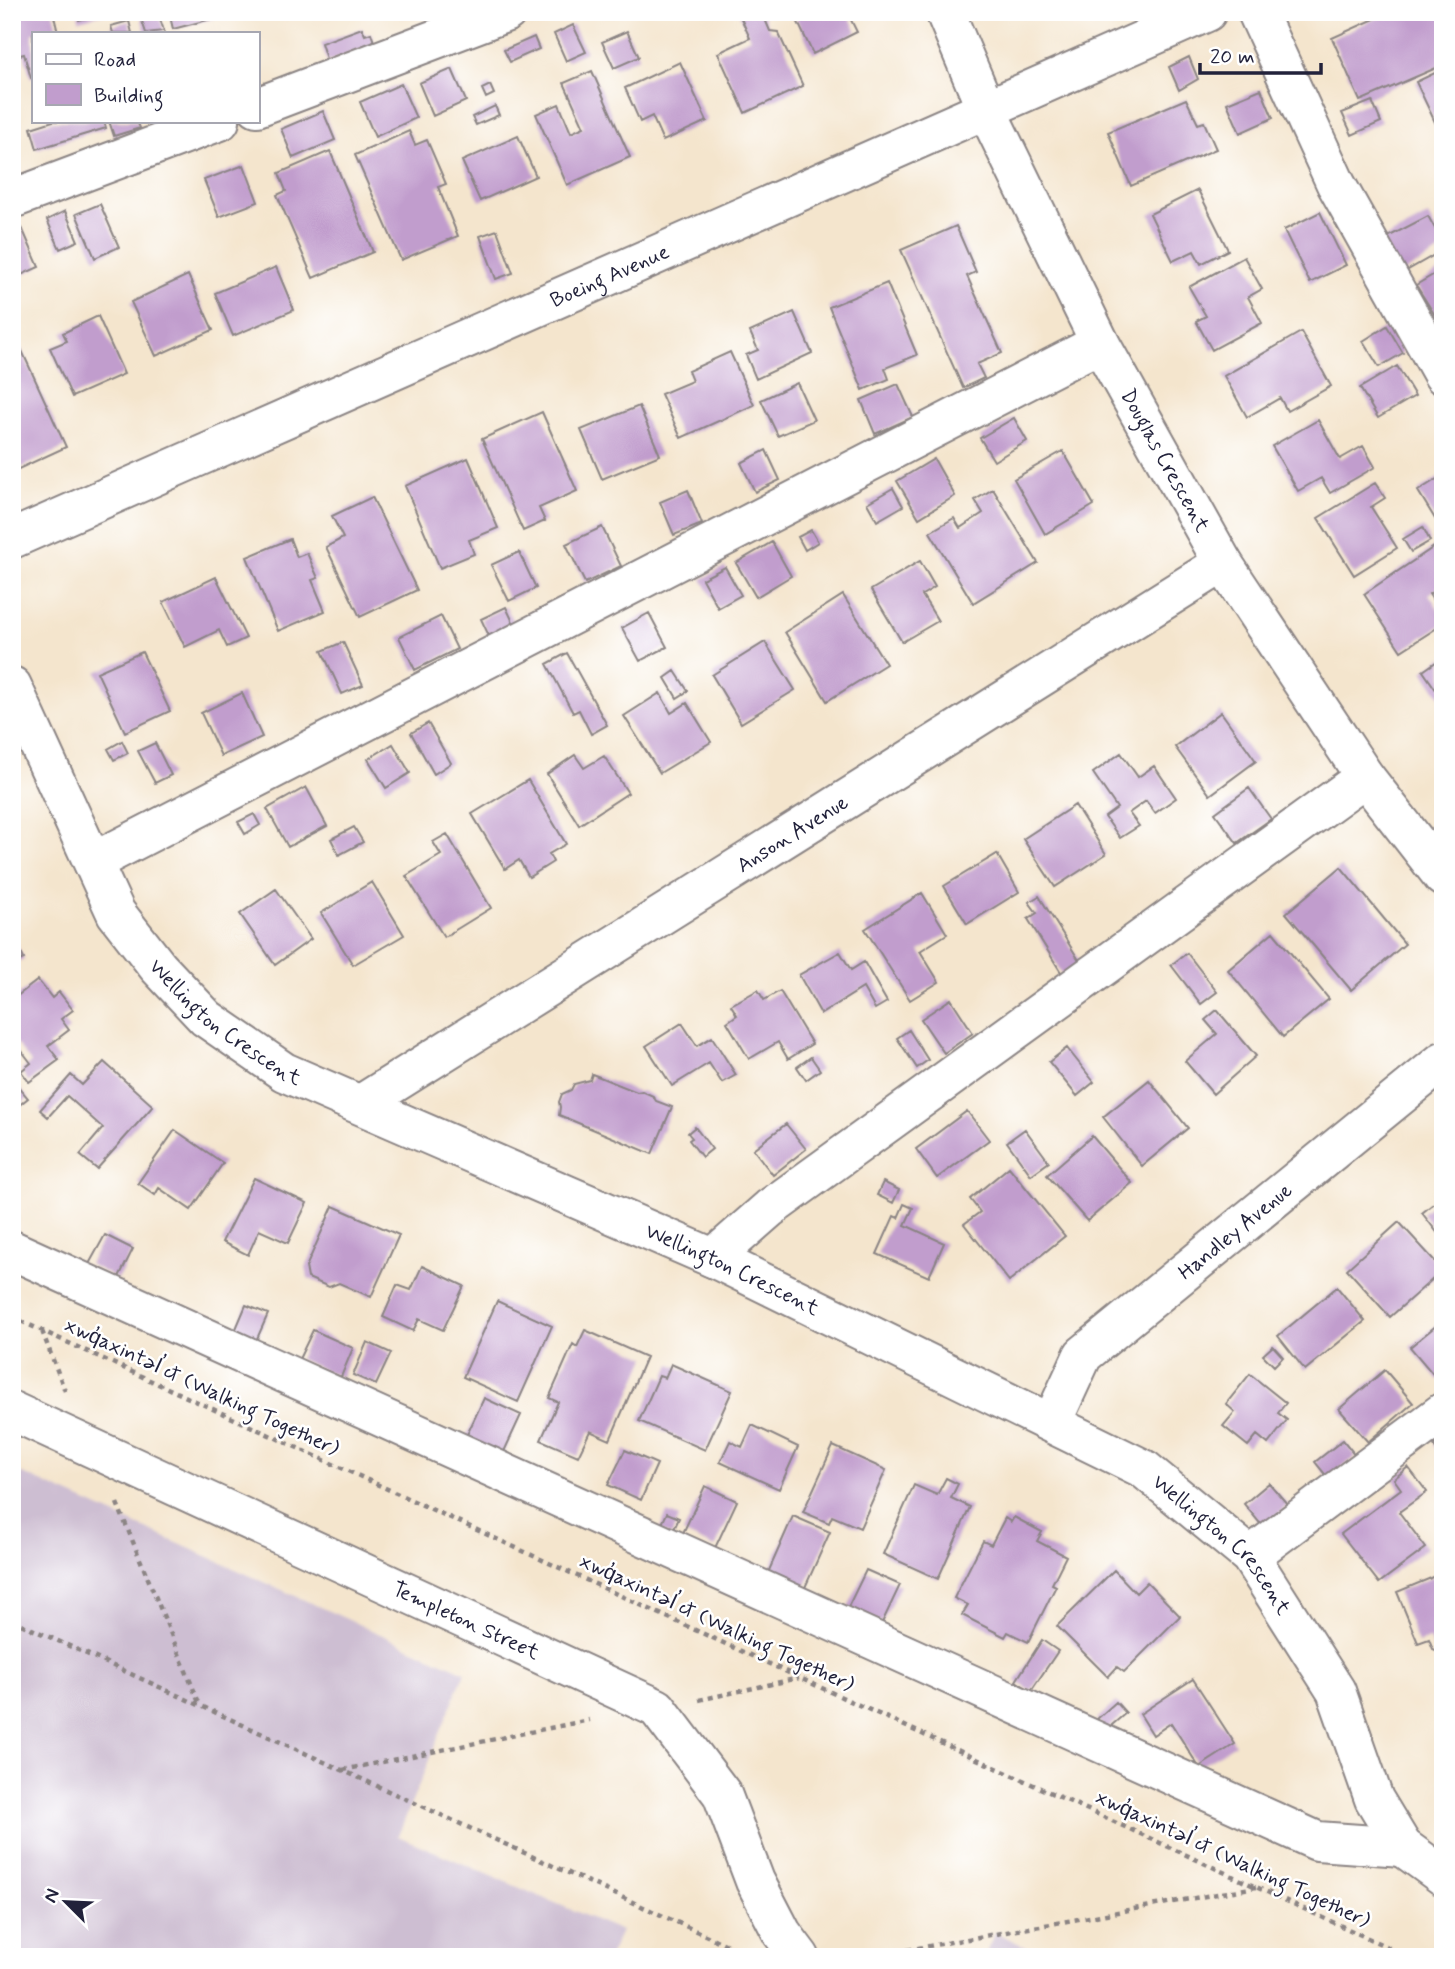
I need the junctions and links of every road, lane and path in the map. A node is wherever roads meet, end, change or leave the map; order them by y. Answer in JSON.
{"nodes":[{"id":1,"x":507,"y":12,"type":"edge"},
{"id":2,"x":945,"y":12,"type":"edge"},
{"id":3,"x":1207,"y":12,"type":"edge"},
{"id":4,"x":1257,"y":12,"type":"edge"},
{"id":5,"x":259,"y":106,"type":"edge"},
{"id":6,"x":986,"y":109,"type":"junction"},
{"id":7,"x":217,"y":122,"type":"edge"},
{"id":8,"x":12,"y":199,"type":"edge"},
{"id":9,"x":1100,"y":343,"type":"junction"},
{"id":10,"x":1443,"y":375,"type":"edge"},
{"id":11,"x":12,"y":539,"type":"edge"},
{"id":12,"x":1223,"y":563,"type":"junction"},
{"id":13,"x":12,"y":686,"type":"edge"},
{"id":14,"x":1364,"y":777,"type":"junction"},
{"id":15,"x":93,"y":862,"type":"junction"},
{"id":16,"x":1443,"y":877,"type":"edge"},
{"id":17,"x":1443,"y":1061,"type":"edge"},
{"id":18,"x":361,"y":1104,"type":"junction"},
{"id":19,"x":12,"y":1250,"type":"edge"},
{"id":20,"x":713,"y":1258,"type":"junction"},
{"id":21,"x":12,"y":1317,"type":"edge"},
{"id":22,"x":41,"y":1330,"type":"junction"},
{"id":23,"x":68,"y":1401,"type":"dead end"},
{"id":24,"x":12,"y":1411,"type":"edge"},
{"id":25,"x":1443,"y":1412,"type":"edge"},
{"id":26,"x":1052,"y":1422,"type":"junction"},
{"id":27,"x":113,"y":1492,"type":"dead end"},
{"id":28,"x":1250,"y":1556,"type":"junction"},
{"id":29,"x":12,"y":1620,"type":"edge"},
{"id":30,"x":800,"y":1677,"type":"junction"},
{"id":31,"x":691,"y":1701,"type":"dead end"},
{"id":32,"x":201,"y":1706,"type":"junction"},
{"id":33,"x":594,"y":1719,"type":"dead end"},
{"id":34,"x":341,"y":1770,"type":"junction"},
{"id":35,"x":1403,"y":1847,"type":"junction"},
{"id":36,"x":1443,"y":1876,"type":"edge"},
{"id":37,"x":1257,"y":1887,"type":"junction"},
{"id":38,"x":753,"y":1957,"type":"edge"},
{"id":39,"x":800,"y":1957,"type":"edge"},
{"id":40,"x":869,"y":1957,"type":"edge"},
{"id":41,"x":1409,"y":1957,"type":"edge"}],
"edges":[{"from":1,"to":5,"type":"street"},
{"from":2,"to":6,"type":"street","name":"Douglas Crescent"},
{"from":3,"to":6,"type":"street","name":"Boeing Avenue"},
{"from":4,"to":10,"type":"street"},
{"from":6,"to":9,"type":"street","name":"Douglas Crescent"},
{"from":6,"to":11,"type":"street","name":"Boeing Avenue"},
{"from":7,"to":8,"type":"street"},
{"from":9,"to":12,"type":"street","name":"Douglas Crescent"},
{"from":9,"to":15,"type":"street"},
{"from":12,"to":14,"type":"street","name":"Douglas Crescent"},
{"from":12,"to":18,"type":"street","name":"Anson Avenue"},
{"from":13,"to":15,"type":"street","name":"Wellington Crescent"},
{"from":14,"to":16,"type":"street","name":"Douglas Crescent"},
{"from":14,"to":20,"type":"street"},
{"from":15,"to":18,"type":"street","name":"Wellington Crescent"},
{"from":17,"to":26,"type":"street","name":"Handley Avenue"},
{"from":18,"to":20,"type":"street","name":"Wellington Crescent"},
{"from":19,"to":35,"type":"street"},
{"from":20,"to":26,"type":"street","name":"Wellington Crescent"},
{"from":21,"to":22,"type":"path","name":"xʷq̓axintəl̕ ct (Walking Together)"},
{"from":22,"to":23,"type":"path"},
{"from":22,"to":30,"type":"path","name":"xʷq̓axintəl̕ ct (Walking Together)"},
{"from":24,"to":39,"type":"street","name":"Templeton Street"},
{"from":25,"to":28,"type":"street"},
{"from":26,"to":28,"type":"street","name":"Wellington Crescent"},
{"from":27,"to":32,"type":"path"},
{"from":28,"to":35,"type":"street","name":"Wellington Crescent"},
{"from":29,"to":32,"type":"path"},
{"from":30,"to":31,"type":"path"},
{"from":30,"to":37,"type":"path","name":"xʷq̓axintəl̕ ct (Walking Together)"},
{"from":32,"to":34,"type":"path"},
{"from":33,"to":34,"type":"path"},
{"from":34,"to":38,"type":"path"},
{"from":35,"to":36,"type":"street","name":"Wellington Crescent"},
{"from":37,"to":40,"type":"path"},
{"from":37,"to":41,"type":"path","name":"xʷq̓axintəl̕ ct (Walking Together)"}]}
